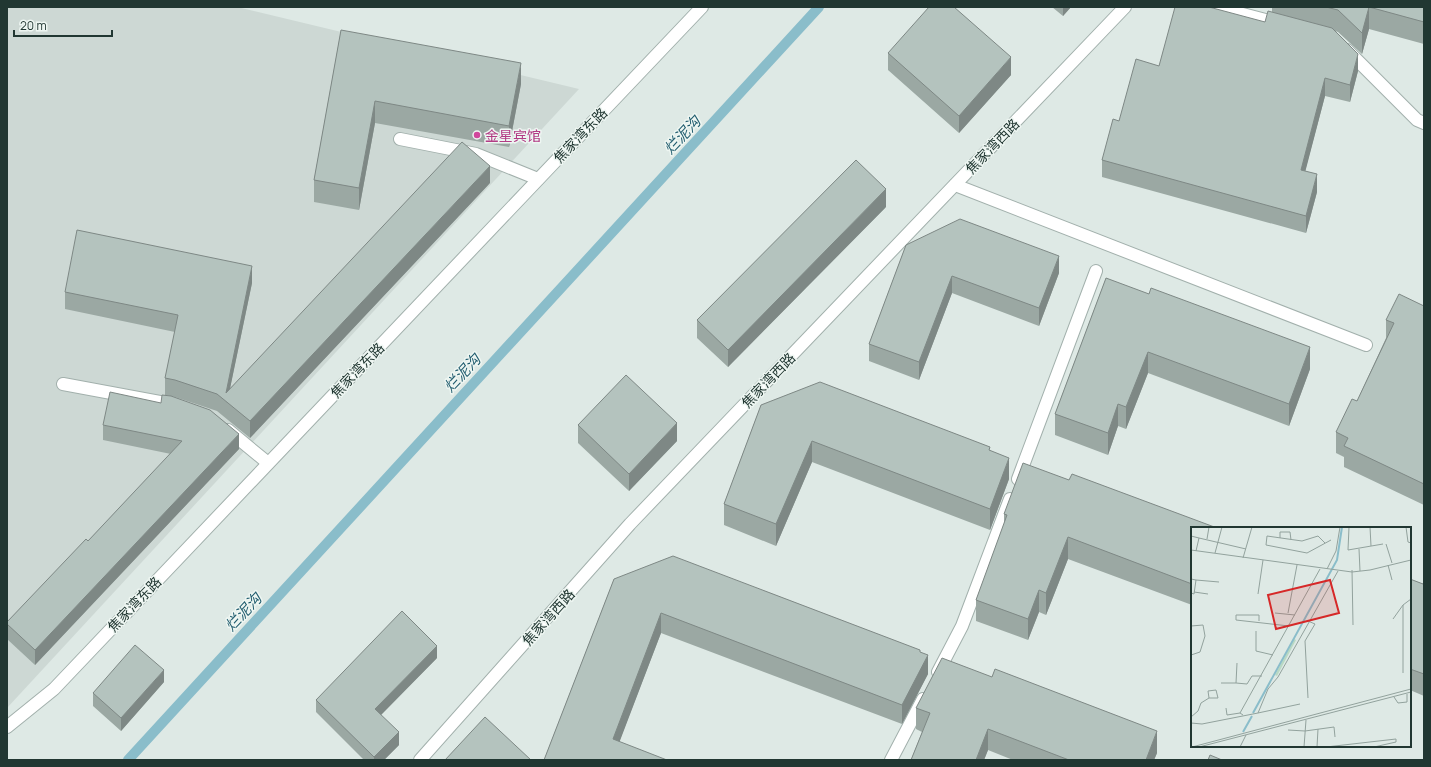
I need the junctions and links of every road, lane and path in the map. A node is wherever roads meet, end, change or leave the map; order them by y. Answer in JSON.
{"nodes":[{"id":1,"x":702,"y":7,"type":"edge"},
{"id":2,"x":1125,"y":7,"type":"edge"},
{"id":3,"x":1216,"y":7,"type":"edge"},
{"id":4,"x":1291,"y":27,"type":"edge"},
{"id":5,"x":1341,"y":45,"type":"edge"},
{"id":6,"x":1424,"y":123,"type":"edge"},
{"id":7,"x":400,"y":139,"type":"dead end"},
{"id":8,"x":538,"y":179,"type":"junction"},
{"id":9,"x":955,"y":185,"type":"junction"},
{"id":10,"x":1096,"y":271,"type":"dead end"},
{"id":11,"x":1366,"y":345,"type":"dead end"},
{"id":12,"x":63,"y":384,"type":"dead end"},
{"id":13,"x":187,"y":409,"type":"edge"},
{"id":14,"x":220,"y":423,"type":"edge"},
{"id":15,"x":268,"y":463,"type":"junction"},
{"id":16,"x":7,"y":727,"type":"edge"},
{"id":17,"x":420,"y":760,"type":"edge"},
{"id":18,"x":891,"y":760,"type":"edge"}],
"edges":[{"from":1,"to":8,"type":"street","name":"焦家湾东路"},
{"from":2,"to":9,"type":"street","name":"焦家湾西路"},
{"from":3,"to":4,"type":"street"},
{"from":5,"to":6,"type":"street"},
{"from":7,"to":8,"type":"street"},
{"from":8,"to":15,"type":"street","name":"焦家湾东路"},
{"from":9,"to":11,"type":"street"},
{"from":9,"to":17,"type":"street","name":"焦家湾西路"},
{"from":10,"to":18,"type":"street"},
{"from":12,"to":13,"type":"street"},
{"from":14,"to":15,"type":"street"},
{"from":15,"to":16,"type":"street","name":"焦家湾东路"}]}
